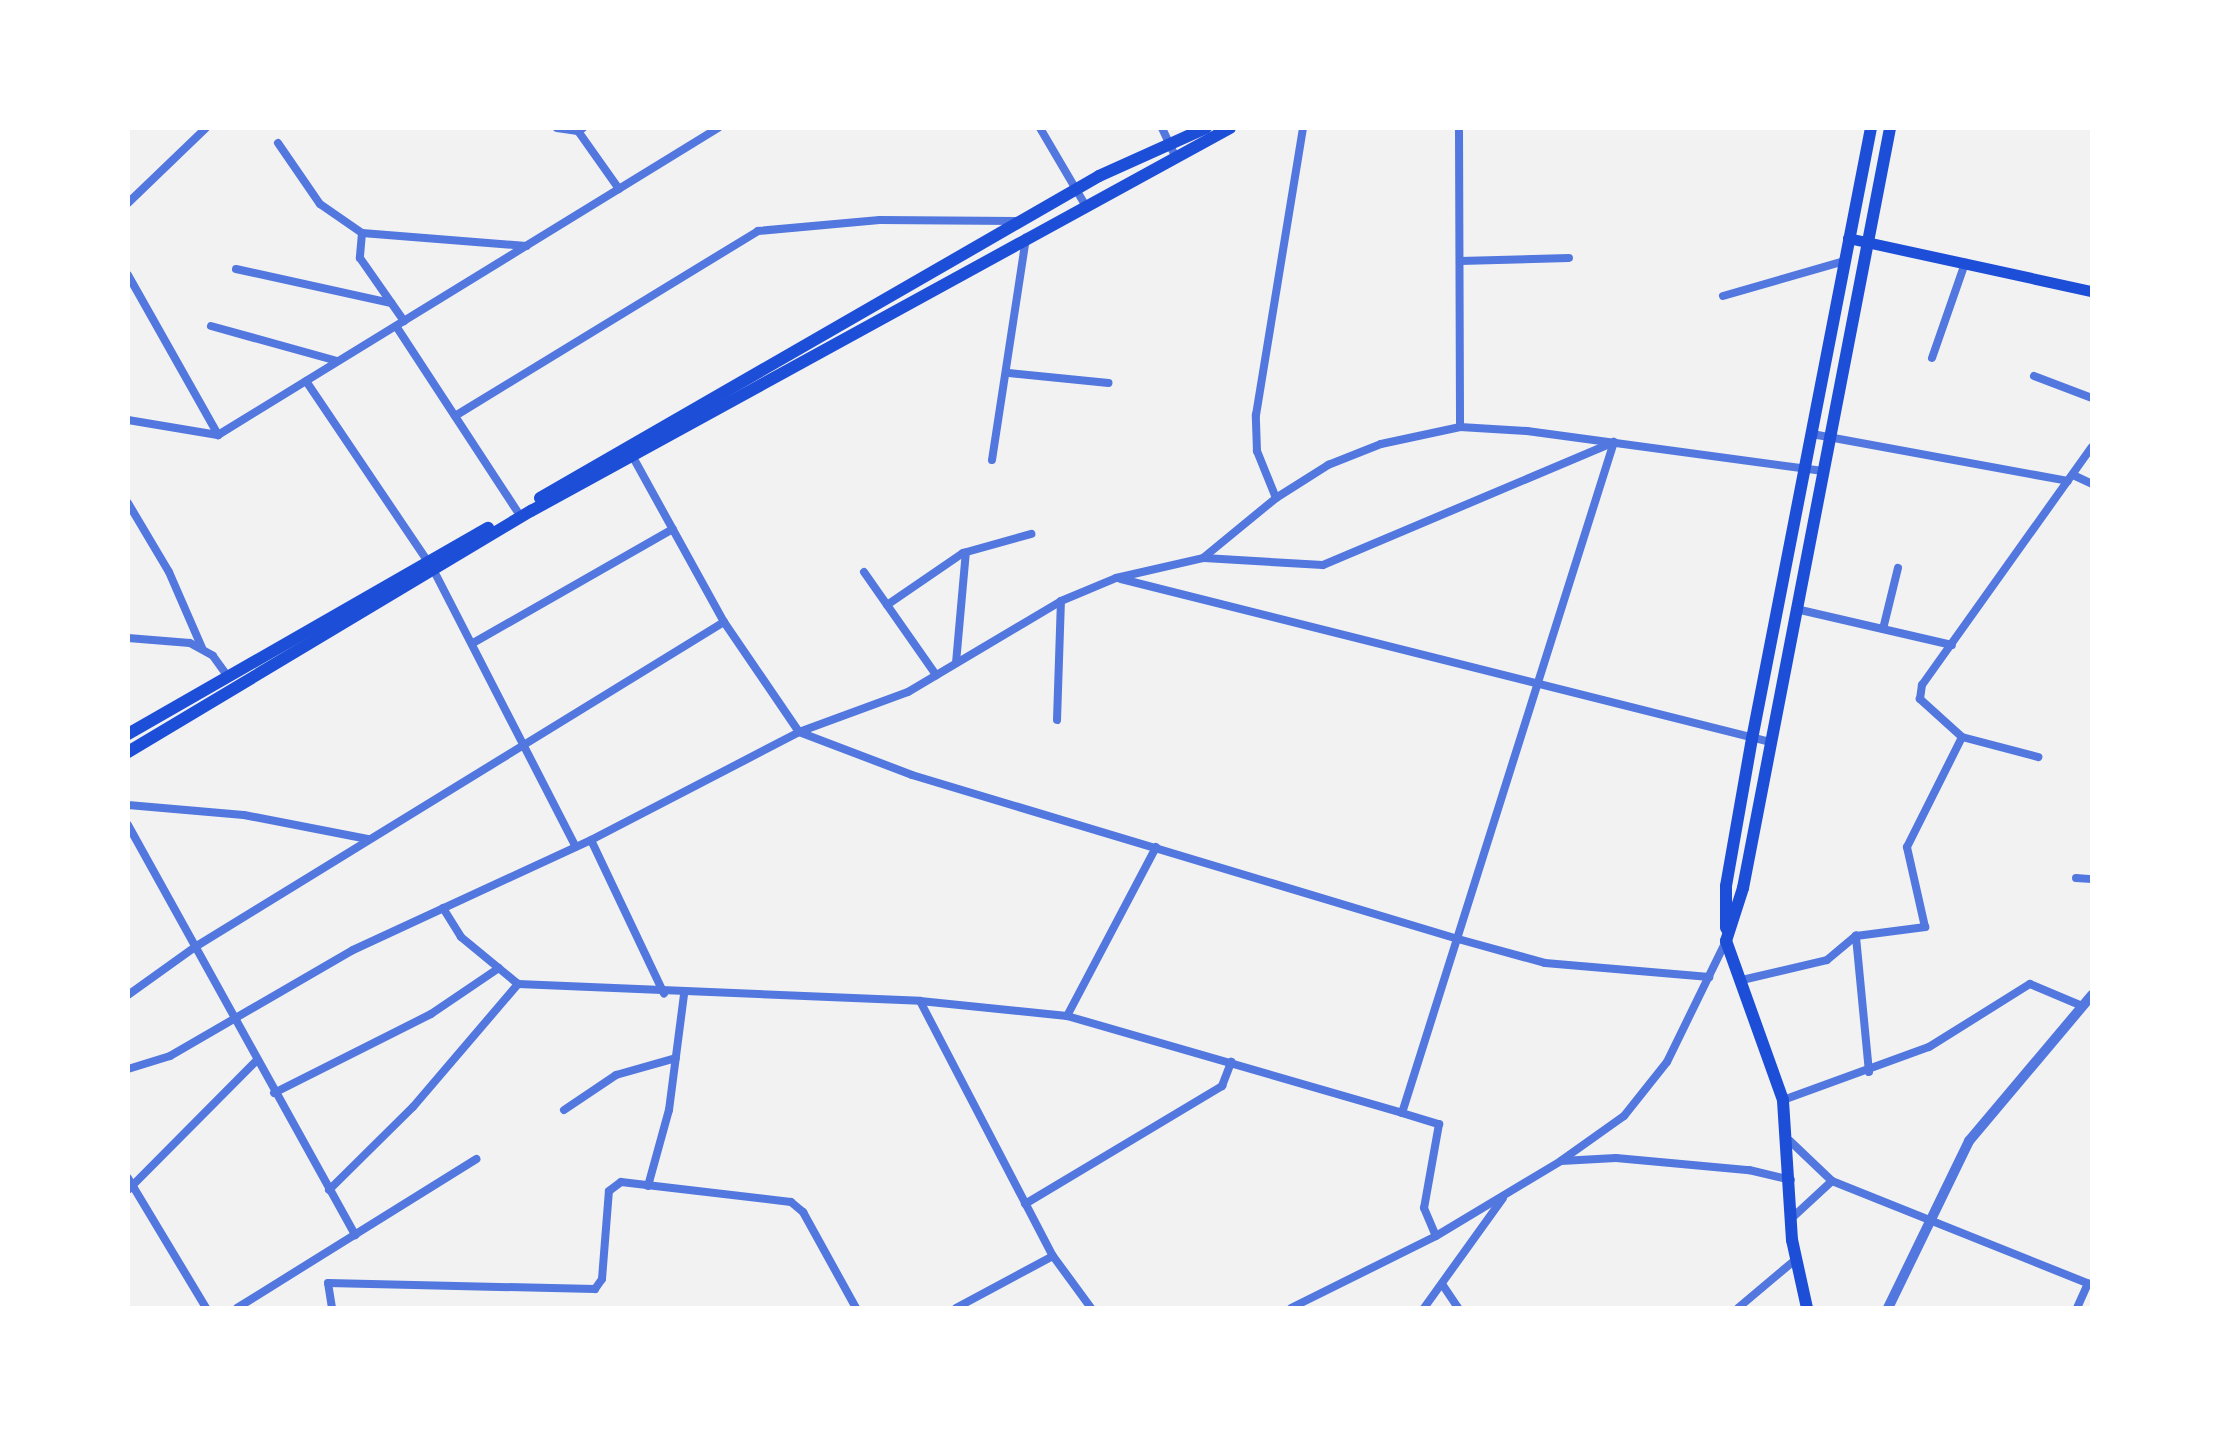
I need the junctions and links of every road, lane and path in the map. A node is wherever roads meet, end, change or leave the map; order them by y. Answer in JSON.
{"nodes":[{"id":1,"x":206,"y":128,"type":"edge"},
{"id":2,"x":557,"y":128,"type":"edge"},
{"id":3,"x":718,"y":128,"type":"edge"},
{"id":4,"x":1040,"y":128,"type":"edge"},
{"id":5,"x":1162,"y":128,"type":"edge"},
{"id":6,"x":1206,"y":128,"type":"edge"},
{"id":7,"x":1230,"y":128,"type":"edge"},
{"id":8,"x":1303,"y":128,"type":"edge"},
{"id":9,"x":1459,"y":128,"type":"edge"},
{"id":10,"x":1871,"y":128,"type":"edge"},
{"id":11,"x":1890,"y":128,"type":"edge"},
{"id":12,"x":580,"y":129,"type":"edge"},
{"id":13,"x":278,"y":143,"type":"dead end"},
{"id":14,"x":1172,"y":148,"type":"junction"},
{"id":15,"x":620,"y":189,"type":"junction"},
{"id":16,"x":1076,"y":189,"type":"junction"},
{"id":17,"x":128,"y":203,"type":"edge"},
{"id":18,"x":1084,"y":203,"type":"junction"},
{"id":19,"x":1020,"y":221,"type":"junction"},
{"id":20,"x":362,"y":233,"type":"junction"},
{"id":21,"x":1026,"y":236,"type":"junction"},
{"id":22,"x":1848,"y":238,"type":"junction"},
{"id":23,"x":1864,"y":241,"type":"junction"},
{"id":24,"x":526,"y":246,"type":"junction"},
{"id":25,"x":1569,"y":258,"type":"dead end"},
{"id":26,"x":1460,"y":261,"type":"junction"},
{"id":27,"x":1844,"y":261,"type":"junction"},
{"id":28,"x":1965,"y":263,"type":"junction"},
{"id":29,"x":236,"y":269,"type":"dead end"},
{"id":30,"x":128,"y":275,"type":"edge"},
{"id":31,"x":2092,"y":291,"type":"edge"},
{"id":32,"x":1723,"y":296,"type":"dead end"},
{"id":33,"x":392,"y":304,"type":"junction"},
{"id":34,"x":400,"y":323,"type":"junction"},
{"id":35,"x":212,"y":326,"type":"dead end"},
{"id":36,"x":1932,"y":358,"type":"dead end"},
{"id":37,"x":338,"y":362,"type":"junction"},
{"id":38,"x":1009,"y":372,"type":"junction"},
{"id":39,"x":2034,"y":376,"type":"dead end"},
{"id":40,"x":306,"y":381,"type":"junction"},
{"id":41,"x":1109,"y":382,"type":"dead end"},
{"id":42,"x":2092,"y":398,"type":"edge"},
{"id":43,"x":455,"y":416,"type":"junction"},
{"id":44,"x":128,"y":420,"type":"edge"},
{"id":45,"x":1460,"y":427,"type":"junction"},
{"id":46,"x":1810,"y":433,"type":"junction"},
{"id":47,"x":218,"y":435,"type":"junction"},
{"id":48,"x":1828,"y":436,"type":"junction"},
{"id":49,"x":1614,"y":442,"type":"junction"},
{"id":50,"x":626,"y":445,"type":"junction"},
{"id":51,"x":2092,"y":447,"type":"edge"},
{"id":52,"x":634,"y":459,"type":"junction"},
{"id":53,"x":992,"y":460,"type":"dead end"},
{"id":54,"x":1803,"y":469,"type":"junction"},
{"id":55,"x":1822,"y":471,"type":"junction"},
{"id":56,"x":2070,"y":478,"type":"junction"},
{"id":57,"x":2092,"y":484,"type":"edge"},
{"id":58,"x":1276,"y":498,"type":"junction"},
{"id":59,"x":128,"y":503,"type":"edge"},
{"id":60,"x":517,"y":512,"type":"junction"},
{"id":61,"x":672,"y":529,"type":"junction"},
{"id":62,"x":1031,"y":534,"type":"dead end"},
{"id":63,"x":966,"y":552,"type":"junction"},
{"id":64,"x":1203,"y":558,"type":"junction"},
{"id":65,"x":431,"y":566,"type":"junction"},
{"id":66,"x":1898,"y":568,"type":"dead end"},
{"id":67,"x":864,"y":572,"type":"dead end"},
{"id":68,"x":1116,"y":578,"type":"junction"},
{"id":69,"x":1061,"y":601,"type":"junction"},
{"id":70,"x":887,"y":605,"type":"junction"},
{"id":71,"x":1796,"y":610,"type":"junction"},
{"id":72,"x":724,"y":622,"type":"junction"},
{"id":73,"x":1883,"y":629,"type":"junction"},
{"id":74,"x":128,"y":638,"type":"edge"},
{"id":75,"x":473,"y":643,"type":"junction"},
{"id":76,"x":1952,"y":645,"type":"junction"},
{"id":77,"x":202,"y":648,"type":"junction"},
{"id":78,"x":956,"y":664,"type":"junction"},
{"id":79,"x":936,"y":675,"type":"junction"},
{"id":80,"x":228,"y":677,"type":"junction"},
{"id":81,"x":1540,"y":680,"type":"junction"},
{"id":82,"x":1056,"y":720,"type":"dead end"},
{"id":83,"x":799,"y":732,"type":"junction"},
{"id":84,"x":128,"y":734,"type":"edge"},
{"id":85,"x":1962,"y":738,"type":"junction"},
{"id":86,"x":1752,"y":739,"type":"junction"},
{"id":87,"x":1770,"y":742,"type":"junction"},
{"id":88,"x":525,"y":745,"type":"junction"},
{"id":89,"x":128,"y":752,"type":"edge"},
{"id":90,"x":2038,"y":757,"type":"dead end"},
{"id":91,"x":128,"y":805,"type":"edge"},
{"id":92,"x":128,"y":825,"type":"edge"},
{"id":93,"x":368,"y":839,"type":"junction"},
{"id":94,"x":591,"y":840,"type":"junction"},
{"id":95,"x":576,"y":847,"type":"junction"},
{"id":96,"x":1156,"y":847,"type":"junction"},
{"id":97,"x":2076,"y":878,"type":"dead end"},
{"id":98,"x":2092,"y":880,"type":"edge"},
{"id":99,"x":443,"y":908,"type":"junction"},
{"id":100,"x":1856,"y":936,"type":"junction"},
{"id":101,"x":1458,"y":940,"type":"junction"},
{"id":102,"x":1726,"y":941,"type":"junction"},
{"id":103,"x":194,"y":947,"type":"junction"},
{"id":104,"x":498,"y":968,"type":"junction"},
{"id":105,"x":1710,"y":976,"type":"junction"},
{"id":106,"x":1742,"y":980,"type":"junction"},
{"id":107,"x":518,"y":984,"type":"junction"},
{"id":108,"x":664,"y":994,"type":"junction"},
{"id":109,"x":128,"y":995,"type":"edge"},
{"id":110,"x":684,"y":995,"type":"junction"},
{"id":111,"x":2092,"y":995,"type":"edge"},
{"id":112,"x":920,"y":1001,"type":"junction"},
{"id":113,"x":2082,"y":1006,"type":"junction"},
{"id":114,"x":1066,"y":1016,"type":"junction"},
{"id":115,"x":232,"y":1018,"type":"junction"},
{"id":116,"x":676,"y":1058,"type":"junction"},
{"id":117,"x":256,"y":1061,"type":"junction"},
{"id":118,"x":1231,"y":1062,"type":"junction"},
{"id":119,"x":128,"y":1069,"type":"edge"},
{"id":120,"x":1869,"y":1072,"type":"junction"},
{"id":121,"x":274,"y":1093,"type":"junction"},
{"id":122,"x":1783,"y":1100,"type":"junction"},
{"id":123,"x":564,"y":1110,"type":"dead end"},
{"id":124,"x":1402,"y":1113,"type":"junction"},
{"id":125,"x":1790,"y":1142,"type":"junction"},
{"id":126,"x":476,"y":1159,"type":"dead end"},
{"id":127,"x":1561,"y":1161,"type":"junction"},
{"id":128,"x":1791,"y":1180,"type":"junction"},
{"id":129,"x":1832,"y":1181,"type":"junction"},
{"id":130,"x":129,"y":1185,"type":"edge"},
{"id":131,"x":648,"y":1186,"type":"junction"},
{"id":132,"x":329,"y":1190,"type":"junction"},
{"id":133,"x":1505,"y":1196,"type":"junction"},
{"id":134,"x":1024,"y":1204,"type":"junction"},
{"id":135,"x":1926,"y":1218,"type":"junction"},
{"id":136,"x":1791,"y":1221,"type":"junction"},
{"id":137,"x":355,"y":1236,"type":"junction"},
{"id":138,"x":1436,"y":1236,"type":"junction"},
{"id":139,"x":1053,"y":1256,"type":"junction"},
{"id":140,"x":1796,"y":1260,"type":"junction"},
{"id":141,"x":1442,"y":1284,"type":"junction"},
{"id":142,"x":2090,"y":1284,"type":"edge"},
{"id":143,"x":206,"y":1308,"type":"edge"},
{"id":144,"x":237,"y":1308,"type":"edge"},
{"id":145,"x":332,"y":1308,"type":"edge"},
{"id":146,"x":856,"y":1308,"type":"edge"},
{"id":147,"x":956,"y":1308,"type":"edge"},
{"id":148,"x":1091,"y":1308,"type":"edge"},
{"id":149,"x":1291,"y":1308,"type":"edge"},
{"id":150,"x":1424,"y":1308,"type":"edge"},
{"id":151,"x":1458,"y":1308,"type":"edge"},
{"id":152,"x":1738,"y":1308,"type":"edge"},
{"id":153,"x":1807,"y":1308,"type":"edge"},
{"id":154,"x":1888,"y":1308,"type":"edge"},
{"id":155,"x":2077,"y":1308,"type":"edge"}],
"edges":[{"from":1,"to":17,"type":"street"},
{"from":2,"to":12,"type":"street"},
{"from":3,"to":15,"type":"street"},
{"from":4,"to":16,"type":"street"},
{"from":5,"to":14,"type":"street"},
{"from":6,"to":14,"type":"main road"},
{"from":7,"to":14,"type":"main road"},
{"from":8,"to":58,"type":"street"},
{"from":9,"to":26,"type":"street"},
{"from":10,"to":22,"type":"main road"},
{"from":11,"to":23,"type":"main road"},
{"from":12,"to":15,"type":"street"},
{"from":13,"to":20,"type":"street"},
{"from":14,"to":16,"type":"main road"},
{"from":14,"to":18,"type":"main road"},
{"from":15,"to":24,"type":"street"},
{"from":16,"to":18,"type":"street"},
{"from":16,"to":19,"type":"main road"},
{"from":18,"to":21,"type":"main road"},
{"from":19,"to":43,"type":"street"},
{"from":19,"to":50,"type":"main road"},
{"from":20,"to":24,"type":"street"},
{"from":20,"to":33,"type":"street"},
{"from":21,"to":38,"type":"street"},
{"from":21,"to":52,"type":"main road"},
{"from":22,"to":23,"type":"main road"},
{"from":22,"to":27,"type":"main road"},
{"from":23,"to":28,"type":"main road"},
{"from":23,"to":48,"type":"main road"},
{"from":24,"to":34,"type":"street"},
{"from":25,"to":26,"type":"street"},
{"from":26,"to":45,"type":"street"},
{"from":27,"to":32,"type":"street"},
{"from":27,"to":46,"type":"main road"},
{"from":28,"to":31,"type":"main road"},
{"from":28,"to":36,"type":"street"},
{"from":29,"to":33,"type":"street"},
{"from":30,"to":47,"type":"street"},
{"from":33,"to":34,"type":"street"},
{"from":34,"to":37,"type":"street"},
{"from":34,"to":43,"type":"street"},
{"from":35,"to":37,"type":"street"},
{"from":37,"to":40,"type":"street"},
{"from":38,"to":41,"type":"street"},
{"from":38,"to":53,"type":"street"},
{"from":39,"to":42,"type":"street"},
{"from":40,"to":47,"type":"street"},
{"from":40,"to":65,"type":"street"},
{"from":43,"to":60,"type":"street"},
{"from":44,"to":47,"type":"street"},
{"from":45,"to":49,"type":"street"},
{"from":45,"to":58,"type":"street"},
{"from":46,"to":48,"type":"street"},
{"from":46,"to":54,"type":"main road"},
{"from":48,"to":55,"type":"main road"},
{"from":48,"to":56,"type":"street"},
{"from":49,"to":54,"type":"street"},
{"from":49,"to":64,"type":"street"},
{"from":49,"to":81,"type":"street"},
{"from":50,"to":52,"type":"main road"},
{"from":50,"to":60,"type":"main road"},
{"from":51,"to":56,"type":"street"},
{"from":52,"to":61,"type":"street"},
{"from":52,"to":65,"type":"main road"},
{"from":54,"to":55,"type":"street"},
{"from":54,"to":86,"type":"main road"},
{"from":55,"to":71,"type":"main road"},
{"from":56,"to":57,"type":"street"},
{"from":56,"to":76,"type":"street"},
{"from":58,"to":64,"type":"street"},
{"from":59,"to":77,"type":"street"},
{"from":60,"to":65,"type":"main road"},
{"from":61,"to":72,"type":"street"},
{"from":61,"to":75,"type":"street"},
{"from":62,"to":63,"type":"street"},
{"from":63,"to":70,"type":"street"},
{"from":63,"to":78,"type":"street"},
{"from":64,"to":68,"type":"street"},
{"from":65,"to":75,"type":"street"},
{"from":65,"to":80,"type":"main road"},
{"from":65,"to":89,"type":"main road"},
{"from":66,"to":73,"type":"street"},
{"from":67,"to":70,"type":"street"},
{"from":68,"to":69,"type":"street"},
{"from":68,"to":81,"type":"street"},
{"from":69,"to":78,"type":"street"},
{"from":69,"to":82,"type":"street"},
{"from":70,"to":79,"type":"street"},
{"from":71,"to":73,"type":"street"},
{"from":71,"to":87,"type":"main road"},
{"from":72,"to":83,"type":"street"},
{"from":72,"to":88,"type":"street"},
{"from":73,"to":76,"type":"street"},
{"from":74,"to":77,"type":"street"},
{"from":75,"to":88,"type":"street"},
{"from":76,"to":85,"type":"street"},
{"from":77,"to":80,"type":"street"},
{"from":78,"to":79,"type":"street"},
{"from":79,"to":83,"type":"street"},
{"from":80,"to":84,"type":"main road"},
{"from":81,"to":86,"type":"street"},
{"from":81,"to":101,"type":"street"},
{"from":83,"to":94,"type":"street"},
{"from":83,"to":96,"type":"street"},
{"from":85,"to":90,"type":"street"},
{"from":85,"to":100,"type":"street"},
{"from":86,"to":87,"type":"street"},
{"from":86,"to":102,"type":"main road"},
{"from":87,"to":102,"type":"main road"},
{"from":88,"to":93,"type":"street"},
{"from":88,"to":95,"type":"street"},
{"from":91,"to":93,"type":"street"},
{"from":92,"to":103,"type":"street"},
{"from":93,"to":103,"type":"street"},
{"from":94,"to":95,"type":"street"},
{"from":94,"to":108,"type":"street"},
{"from":95,"to":99,"type":"street"},
{"from":96,"to":101,"type":"street"},
{"from":96,"to":114,"type":"street"},
{"from":97,"to":98,"type":"street"},
{"from":99,"to":104,"type":"street"},
{"from":99,"to":115,"type":"street"},
{"from":100,"to":106,"type":"street"},
{"from":100,"to":120,"type":"street"},
{"from":101,"to":105,"type":"street"},
{"from":101,"to":124,"type":"street"},
{"from":102,"to":105,"type":"street"},
{"from":102,"to":106,"type":"main road"},
{"from":103,"to":109,"type":"street"},
{"from":103,"to":115,"type":"street"},
{"from":104,"to":107,"type":"street"},
{"from":104,"to":121,"type":"street"},
{"from":105,"to":127,"type":"street"},
{"from":106,"to":122,"type":"main road"},
{"from":107,"to":108,"type":"street"},
{"from":107,"to":132,"type":"street"},
{"from":108,"to":110,"type":"street"},
{"from":110,"to":112,"type":"street"},
{"from":110,"to":116,"type":"street"},
{"from":111,"to":113,"type":"street"},
{"from":112,"to":114,"type":"street"},
{"from":112,"to":134,"type":"street"},
{"from":113,"to":120,"type":"street"},
{"from":113,"to":135,"type":"street"},
{"from":114,"to":118,"type":"street"},
{"from":115,"to":117,"type":"street"},
{"from":115,"to":119,"type":"street"},
{"from":116,"to":123,"type":"street"},
{"from":116,"to":131,"type":"street"},
{"from":117,"to":121,"type":"street"},
{"from":117,"to":130,"type":"street"},
{"from":118,"to":124,"type":"street"},
{"from":118,"to":134,"type":"street"},
{"from":120,"to":122,"type":"street"},
{"from":121,"to":132,"type":"street"},
{"from":122,"to":125,"type":"main road"},
{"from":124,"to":138,"type":"street"},
{"from":125,"to":128,"type":"main road"},
{"from":125,"to":129,"type":"street"},
{"from":126,"to":137,"type":"street"},
{"from":127,"to":128,"type":"street"},
{"from":127,"to":133,"type":"street"},
{"from":128,"to":136,"type":"main road"},
{"from":129,"to":135,"type":"street"},
{"from":129,"to":136,"type":"street"},
{"from":130,"to":143,"type":"street"},
{"from":131,"to":145,"type":"street"},
{"from":131,"to":146,"type":"street"},
{"from":132,"to":137,"type":"street"},
{"from":133,"to":138,"type":"street"},
{"from":133,"to":141,"type":"street"},
{"from":134,"to":139,"type":"street"},
{"from":135,"to":142,"type":"street"},
{"from":135,"to":154,"type":"street"},
{"from":136,"to":140,"type":"main road"},
{"from":137,"to":144,"type":"street"},
{"from":138,"to":149,"type":"street"},
{"from":139,"to":147,"type":"street"},
{"from":139,"to":148,"type":"street"},
{"from":140,"to":152,"type":"street"},
{"from":140,"to":153,"type":"main road"},
{"from":141,"to":150,"type":"street"},
{"from":141,"to":151,"type":"street"},
{"from":142,"to":155,"type":"street"}]}
